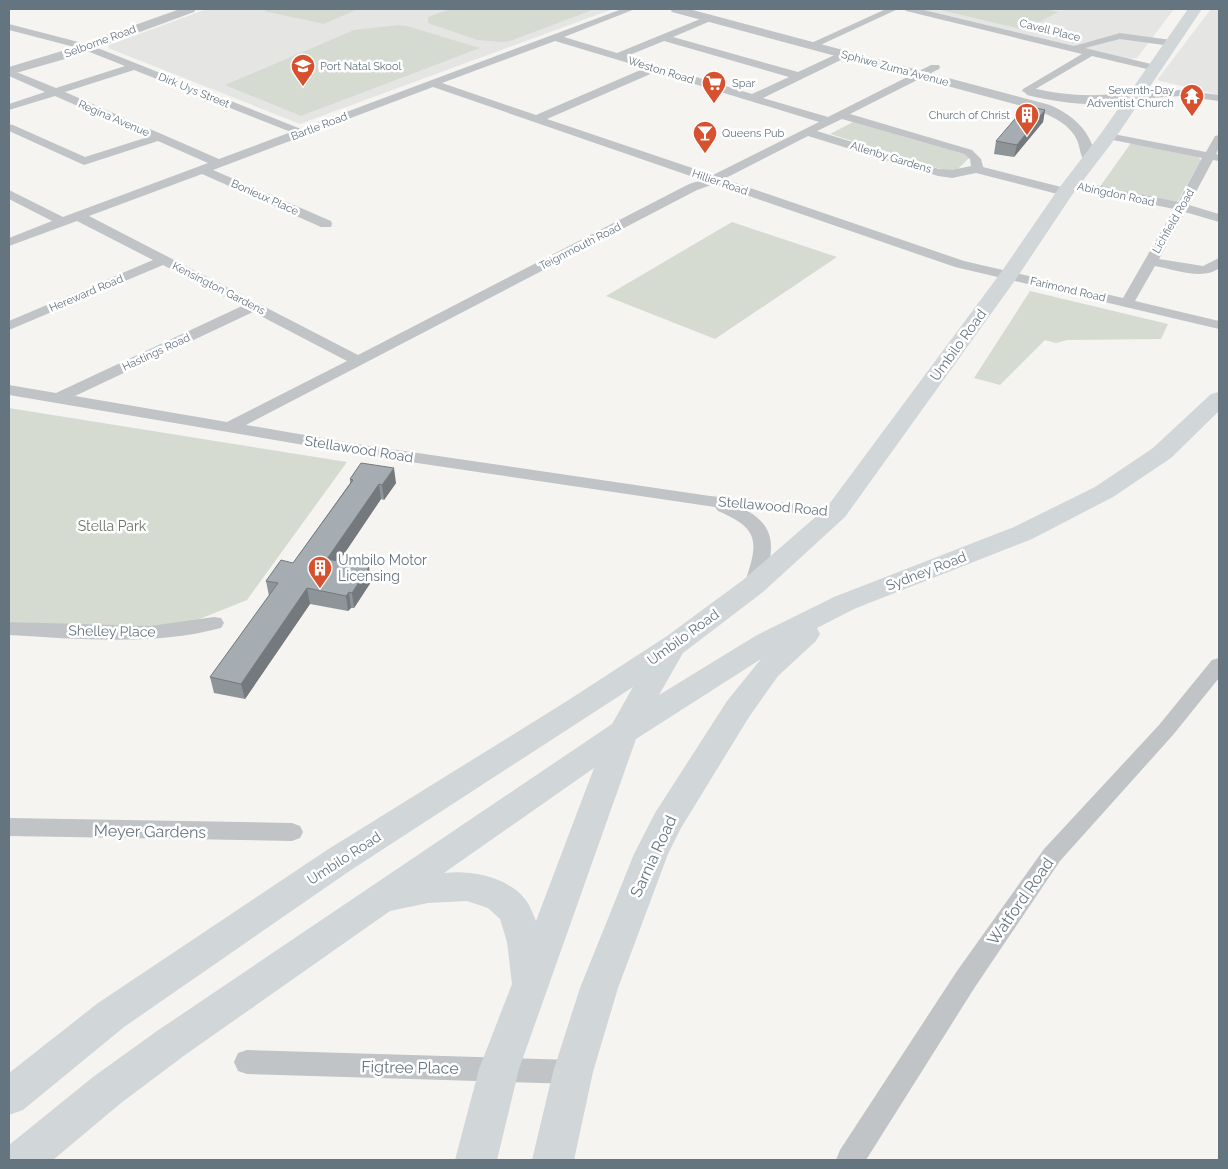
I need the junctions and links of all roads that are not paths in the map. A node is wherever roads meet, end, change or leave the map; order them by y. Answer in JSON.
{"nodes":[{"id":1,"x":190,"y":9,"type":"edge"},
{"id":2,"x":630,"y":9,"type":"edge"},
{"id":3,"x":676,"y":9,"type":"edge"},
{"id":4,"x":893,"y":9,"type":"edge"},
{"id":5,"x":909,"y":9,"type":"edge"},
{"id":6,"x":1195,"y":9,"type":"edge"},
{"id":7,"x":713,"y":13,"type":"edge"},
{"id":8,"x":746,"y":17,"type":"junction"},
{"id":9,"x":730,"y":23,"type":"junction"},
{"id":10,"x":9,"y":27,"type":"edge"},
{"id":11,"x":553,"y":37,"type":"junction"},
{"id":12,"x":662,"y":38,"type":"junction"},
{"id":13,"x":827,"y":38,"type":"junction"},
{"id":14,"x":1171,"y":43,"type":"junction"},
{"id":15,"x":812,"y":45,"type":"junction"},
{"id":16,"x":86,"y":47,"type":"junction"},
{"id":17,"x":1074,"y":49,"type":"junction"},
{"id":18,"x":1090,"y":53,"type":"junction"},
{"id":19,"x":844,"y":54,"type":"junction"},
{"id":20,"x":616,"y":57,"type":"junction"},
{"id":21,"x":136,"y":66,"type":"junction"},
{"id":22,"x":935,"y":66,"type":"junction"},
{"id":23,"x":655,"y":68,"type":"junction"},
{"id":24,"x":1155,"y":68,"type":"junction"},
{"id":25,"x":9,"y":72,"type":"edge"},
{"id":26,"x":920,"y":75,"type":"junction"},
{"id":27,"x":799,"y":76,"type":"junction"},
{"id":28,"x":432,"y":83,"type":"junction"},
{"id":29,"x":54,"y":92,"type":"junction"},
{"id":30,"x":1135,"y":96,"type":"junction"},
{"id":31,"x":1028,"y":97,"type":"junction"},
{"id":32,"x":753,"y":98,"type":"junction"},
{"id":33,"x":1219,"y":98,"type":"edge"},
{"id":34,"x":9,"y":106,"type":"edge"},
{"id":35,"x":840,"y":115,"type":"junction"},
{"id":36,"x":536,"y":119,"type":"junction"},
{"id":37,"x":828,"y":121,"type":"junction"},
{"id":38,"x":9,"y":127,"type":"edge"},
{"id":39,"x":807,"y":132,"type":"junction"},
{"id":40,"x":302,"y":133,"type":"junction"},
{"id":41,"x":1108,"y":136,"type":"junction"},
{"id":42,"x":159,"y":137,"type":"junction"},
{"id":43,"x":1219,"y":138,"type":"edge"},
{"id":44,"x":1214,"y":157,"type":"edge"},
{"id":45,"x":1090,"y":159,"type":"junction"},
{"id":46,"x":220,"y":164,"type":"junction"},
{"id":47,"x":976,"y":169,"type":"junction"},
{"id":48,"x":204,"y":170,"type":"junction"},
{"id":49,"x":714,"y":180,"type":"junction"},
{"id":50,"x":1068,"y":188,"type":"junction"},
{"id":51,"x":9,"y":194,"type":"edge"},
{"id":52,"x":1182,"y":207,"type":"junction"},
{"id":53,"x":78,"y":216,"type":"junction"},
{"id":54,"x":1219,"y":218,"type":"edge"},
{"id":55,"x":63,"y":222,"type":"junction"},
{"id":56,"x":326,"y":224,"type":"dead end"},
{"id":57,"x":9,"y":242,"type":"edge"},
{"id":58,"x":164,"y":260,"type":"junction"},
{"id":59,"x":1150,"y":261,"type":"junction"},
{"id":60,"x":1219,"y":262,"type":"edge"},
{"id":61,"x":1009,"y":275,"type":"junction"},
{"id":62,"x":1127,"y":304,"type":"junction"},
{"id":63,"x":254,"y":306,"type":"junction"},
{"id":64,"x":1219,"y":325,"type":"edge"},
{"id":65,"x":9,"y":326,"type":"edge"},
{"id":66,"x":359,"y":361,"type":"junction"},
{"id":67,"x":9,"y":390,"type":"edge"},
{"id":68,"x":59,"y":398,"type":"junction"},
{"id":69,"x":1219,"y":399,"type":"edge"},
{"id":70,"x":228,"y":428,"type":"junction"},
{"id":71,"x":710,"y":501,"type":"junction"},
{"id":72,"x":836,"y":512,"type":"junction"},
{"id":73,"x":753,"y":586,"type":"junction"},
{"id":74,"x":844,"y":603,"type":"junction"},
{"id":75,"x":214,"y":622,"type":"dead end"},
{"id":76,"x":9,"y":629,"type":"edge"},
{"id":77,"x":677,"y":643,"type":"junction"},
{"id":78,"x":1219,"y":665,"type":"edge"},
{"id":79,"x":624,"y":732,"type":"junction"},
{"id":80,"x":10,"y":830,"type":"edge"},
{"id":81,"x":292,"y":832,"type":"dead end"},
{"id":82,"x":377,"y":900,"type":"junction"},
{"id":83,"x":530,"y":984,"type":"junction"},
{"id":84,"x":247,"y":1062,"type":"dead end"},
{"id":85,"x":499,"y":1069,"type":"junction"},
{"id":86,"x":573,"y":1072,"type":"junction"},
{"id":87,"x":9,"y":1097,"type":"edge"},
{"id":88,"x":22,"y":1160,"type":"edge"},
{"id":89,"x":476,"y":1160,"type":"edge"},
{"id":90,"x":553,"y":1160,"type":"edge"},
{"id":91,"x":850,"y":1160,"type":"edge"}],
"edges":[{"from":1,"to":16,"type":"street","name":"Selborne Road"},
{"from":2,"to":11,"type":"street","name":"Bartle Road"},
{"from":3,"to":7,"type":"street","name":"Sphiwe Zuma Avenue"},
{"from":4,"to":13,"type":"street"},
{"from":5,"to":17,"type":"street","name":"Cavell Place"},
{"from":6,"to":14,"type":"main road","name":"Umbilo Road"},
{"from":7,"to":8,"type":"street","name":"Sphiwe Zuma Avenue"},
{"from":7,"to":9,"type":"street","name":"Sphiwe Zuma Avenue"},
{"from":7,"to":12,"type":"street"},
{"from":8,"to":9,"type":"street"},
{"from":8,"to":13,"type":"street","name":"Sphiwe Zuma Avenue"},
{"from":9,"to":15,"type":"street","name":"Sphiwe Zuma Avenue"},
{"from":10,"to":16,"type":"street"},
{"from":11,"to":20,"type":"street","name":"Weston Road"},
{"from":11,"to":28,"type":"street","name":"Bartle Road"},
{"from":12,"to":20,"type":"street"},
{"from":12,"to":27,"type":"street"},
{"from":13,"to":15,"type":"street"},
{"from":13,"to":22,"type":"street","name":"Sphiwe Zuma Avenue"},
{"from":14,"to":17,"type":"street"},
{"from":14,"to":24,"type":"main road","name":"Umbilo Road"},
{"from":15,"to":19,"type":"street","name":"Sphiwe Zuma Avenue"},
{"from":16,"to":21,"type":"street","name":"Dirk Uys Street"},
{"from":16,"to":25,"type":"street","name":"Selborne Road"},
{"from":17,"to":18,"type":"street","name":"Cavell Place"},
{"from":18,"to":24,"type":"street","name":"Cavell Place"},
{"from":18,"to":31,"type":"street"},
{"from":19,"to":26,"type":"street","name":"Sphiwe Zuma Avenue"},
{"from":19,"to":27,"type":"street"},
{"from":20,"to":23,"type":"street","name":"Weston Road"},
{"from":21,"to":29,"type":"street"},
{"from":21,"to":40,"type":"street","name":"Dirk Uys Street"},
{"from":22,"to":26,"type":"street","name":"Teignmouth Road"},
{"from":22,"to":31,"type":"street","name":"Sphiwe Zuma Avenue"},
{"from":23,"to":32,"type":"street","name":"Weston Road"},
{"from":23,"to":36,"type":"street"},
{"from":24,"to":30,"type":"main road","name":"Umbilo Road"},
{"from":25,"to":29,"type":"street","name":"Regina Avenue"},
{"from":26,"to":31,"type":"street","name":"Sphiwe Zuma Avenue"},
{"from":26,"to":35,"type":"street","name":"Teignmouth Road"},
{"from":27,"to":32,"type":"street"},
{"from":28,"to":36,"type":"street","name":"Hillier Road"},
{"from":28,"to":40,"type":"street","name":"Bartle Road"},
{"from":29,"to":34,"type":"street"},
{"from":29,"to":42,"type":"street","name":"Regina Avenue"},
{"from":30,"to":31,"type":"street"},
{"from":30,"to":33,"type":"street"},
{"from":30,"to":41,"type":"main road","name":"Umbilo Road"},
{"from":31,"to":45,"type":"street","name":"Sphiwe Zuma Avenue"},
{"from":32,"to":37,"type":"street","name":"Weston Road"},
{"from":35,"to":37,"type":"street","name":"Teignmouth Road"},
{"from":35,"to":47,"type":"street","name":"Allenby Gardens"},
{"from":36,"to":49,"type":"street","name":"Hillier Road"},
{"from":37,"to":39,"type":"street","name":"Teignmouth Road"},
{"from":38,"to":42,"type":"street"},
{"from":39,"to":47,"type":"street","name":"Allenby Gardens"},
{"from":39,"to":49,"type":"street","name":"Teignmouth Road"},
{"from":40,"to":46,"type":"street","name":"Bartle Road"},
{"from":41,"to":44,"type":"street"},
{"from":41,"to":45,"type":"main road","name":"Umbilo Road"},
{"from":42,"to":46,"type":"street","name":"Regina Avenue"},
{"from":43,"to":44,"type":"street","name":"Lichfield Road"},
{"from":44,"to":52,"type":"street","name":"Lichfield Road"},
{"from":45,"to":50,"type":"main road","name":"Umbilo Road"},
{"from":46,"to":48,"type":"street","name":"Bartle Road"},
{"from":47,"to":50,"type":"street","name":"Allenby Gardens"},
{"from":48,"to":53,"type":"street","name":"Bartle Road"},
{"from":48,"to":56,"type":"street","name":"Bonieux Place"},
{"from":49,"to":61,"type":"street","name":"Hillier Road"},
{"from":49,"to":66,"type":"street","name":"Teignmouth Road"},
{"from":50,"to":52,"type":"street","name":"Abingdon Road"},
{"from":50,"to":61,"type":"main road","name":"Umbilo Road"},
{"from":51,"to":55,"type":"street"},
{"from":52,"to":54,"type":"street","name":"Abingdon Road"},
{"from":52,"to":59,"type":"street","name":"Lichfield Road"},
{"from":53,"to":55,"type":"street","name":"Bartle Road"},
{"from":53,"to":58,"type":"street","name":"Kensington Gardens"},
{"from":55,"to":57,"type":"street","name":"Bartle Road"},
{"from":58,"to":63,"type":"street","name":"Kensington Gardens"},
{"from":58,"to":65,"type":"street","name":"Hereward Road"},
{"from":59,"to":60,"type":"street"},
{"from":59,"to":62,"type":"street","name":"Lichfield Road"},
{"from":61,"to":62,"type":"street","name":"Farimond Road"},
{"from":61,"to":72,"type":"main road","name":"Umbilo Road"},
{"from":62,"to":64,"type":"street"},
{"from":63,"to":66,"type":"street","name":"Kensington Gardens"},
{"from":63,"to":68,"type":"street","name":"Hastings Road"},
{"from":66,"to":70,"type":"street","name":"Teignmouth Road"},
{"from":67,"to":68,"type":"street","name":"Stellawood Road"},
{"from":68,"to":70,"type":"street","name":"Stellawood Road"},
{"from":69,"to":74,"type":"main road","name":"Sydney Road"},
{"from":70,"to":71,"type":"street","name":"Stellawood Road"},
{"from":71,"to":72,"type":"street","name":"Stellawood Road"},
{"from":71,"to":73,"type":"street","name":"Stellawood Road"},
{"from":72,"to":73,"type":"main road","name":"Umbilo Road"},
{"from":73,"to":77,"type":"main road","name":"Umbilo Road"},
{"from":74,"to":79,"type":"main road","name":"Sydney Road"},
{"from":74,"to":86,"type":"main road","name":"Sarnia Road"},
{"from":75,"to":76,"type":"street","name":"Shelley Place"},
{"from":77,"to":79,"type":"main road"},
{"from":77,"to":87,"type":"main road","name":"Umbilo Road"},
{"from":78,"to":91,"type":"street","name":"Watford Road"},
{"from":79,"to":82,"type":"main road"},
{"from":79,"to":83,"type":"main road"},
{"from":80,"to":81,"type":"street","name":"Meyer Gardens"},
{"from":82,"to":83,"type":"main road"},
{"from":82,"to":88,"type":"main road"},
{"from":83,"to":85,"type":"main road"},
{"from":84,"to":85,"type":"street","name":"Figtree Place"},
{"from":85,"to":86,"type":"street","name":"Figtree Place"},
{"from":85,"to":89,"type":"main road"},
{"from":86,"to":90,"type":"main road","name":"Sarnia Road"}]}
